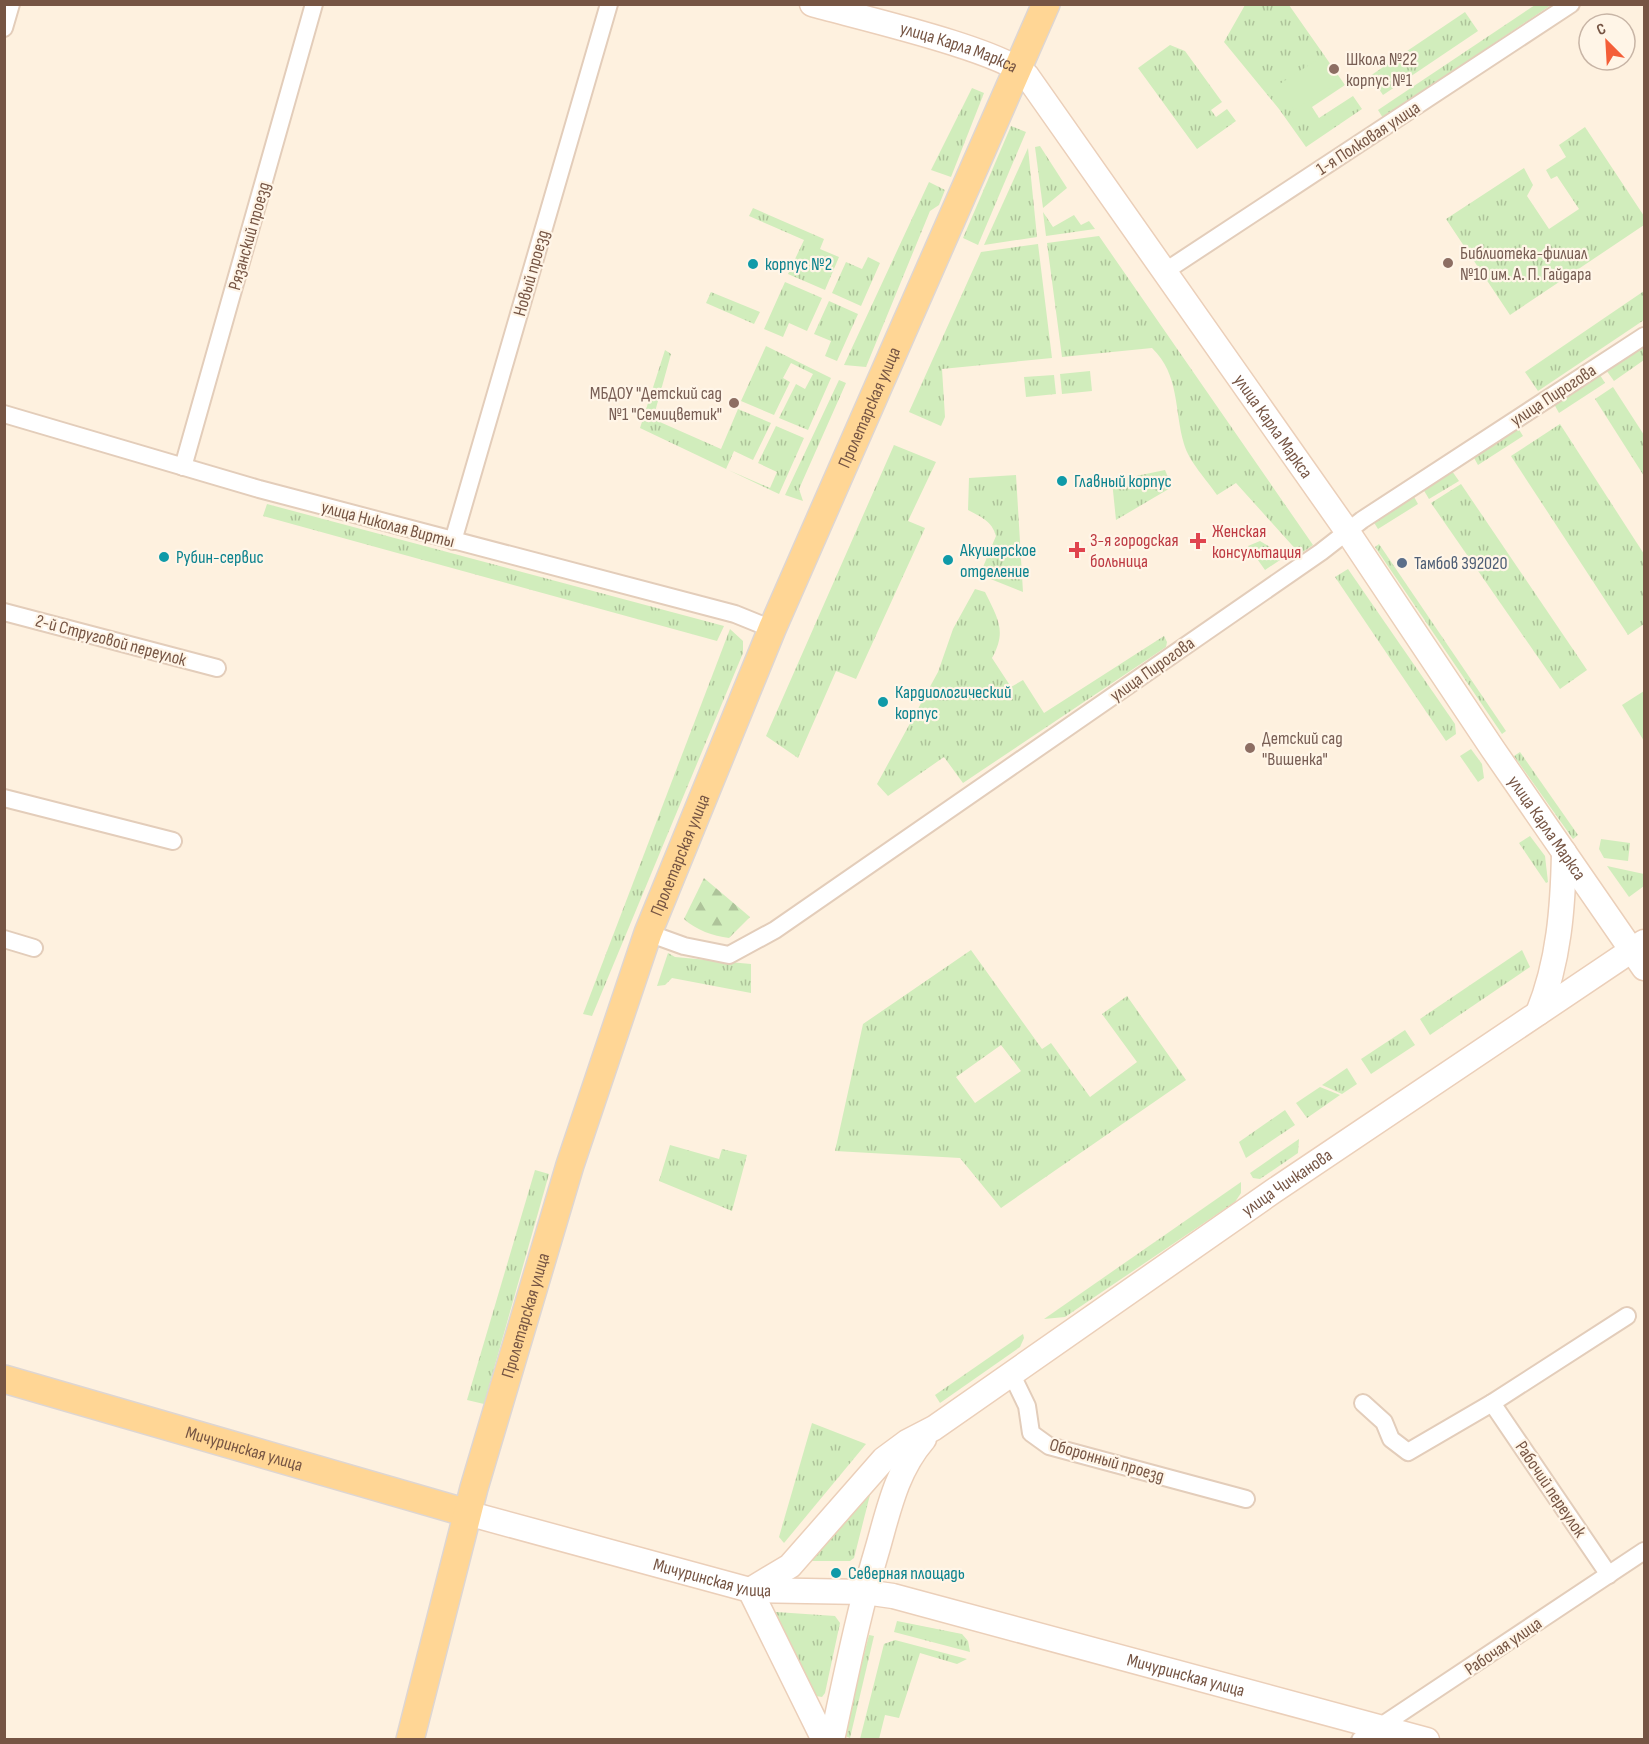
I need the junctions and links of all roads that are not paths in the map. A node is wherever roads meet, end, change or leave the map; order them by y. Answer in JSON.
{"nodes":[{"id":1,"x":11,"y":4,"type":"edge"},
{"id":2,"x":314,"y":4,"type":"edge"},
{"id":3,"x":609,"y":4,"type":"edge"},
{"id":4,"x":812,"y":4,"type":"edge"},
{"id":5,"x":1046,"y":4,"type":"edge"},
{"id":6,"x":1571,"y":4,"type":"edge"},
{"id":7,"x":4,"y":28,"type":"edge"},
{"id":8,"x":1019,"y":67,"type":"junction"},
{"id":9,"x":1164,"y":272,"type":"junction"},
{"id":10,"x":1644,"y":336,"type":"edge"},
{"id":11,"x":4,"y":414,"type":"edge"},
{"id":12,"x":183,"y":466,"type":"junction"},
{"id":13,"x":1347,"y":531,"type":"junction"},
{"id":14,"x":453,"y":541,"type":"junction"},
{"id":15,"x":4,"y":612,"type":"edge"},
{"id":16,"x":772,"y":629,"type":"junction"},
{"id":17,"x":217,"y":668,"type":"dead end"},
{"id":18,"x":4,"y":798,"type":"edge"},
{"id":19,"x":173,"y":841,"type":"dead end"},
{"id":20,"x":1564,"y":852,"type":"junction"},
{"id":21,"x":648,"y":933,"type":"junction"},
{"id":22,"x":4,"y":939,"type":"edge"},
{"id":23,"x":33,"y":948,"type":"dead end"},
{"id":24,"x":1640,"y":953,"type":"edge"},
{"id":25,"x":1538,"y":1013,"type":"junction"},
{"id":26,"x":1627,"y":1316,"type":"dead end"},
{"id":27,"x":1011,"y":1373,"type":"junction"},
{"id":28,"x":4,"y":1378,"type":"edge"},
{"id":29,"x":1363,"y":1402,"type":"dead end"},
{"id":30,"x":1492,"y":1403,"type":"junction"},
{"id":31,"x":934,"y":1428,"type":"junction"},
{"id":32,"x":1246,"y":1499,"type":"dead end"},
{"id":33,"x":467,"y":1513,"type":"junction"},
{"id":34,"x":1644,"y":1551,"type":"edge"},
{"id":35,"x":1609,"y":1575,"type":"junction"},
{"id":36,"x":750,"y":1590,"type":"junction"},
{"id":37,"x":865,"y":1592,"type":"junction"},
{"id":38,"x":1380,"y":1727,"type":"junction"},
{"id":39,"x":410,"y":1740,"type":"edge"},
{"id":40,"x":824,"y":1740,"type":"edge"},
{"id":41,"x":832,"y":1740,"type":"edge"},
{"id":42,"x":1360,"y":1740,"type":"edge"},
{"id":43,"x":1427,"y":1740,"type":"edge"}],
"edges":[{"from":1,"to":7,"type":"street"},
{"from":2,"to":12,"type":"street","name":"Рязанский проезд"},
{"from":3,"to":14,"type":"street","name":"Новый проезд"},
{"from":4,"to":8,"type":"main road","name":"улица Карла Маркса"},
{"from":5,"to":8,"type":"main road","name":"Пролетарская улица"},
{"from":6,"to":9,"type":"street","name":"1-я Полковая улица"},
{"from":8,"to":9,"type":"main road","name":"улица Карла Маркса"},
{"from":8,"to":16,"type":"main road","name":"Пролетарская улица"},
{"from":9,"to":13,"type":"main road","name":"улица Карла Маркса"},
{"from":10,"to":13,"type":"street","name":"улица Пирогова"},
{"from":11,"to":12,"type":"street","name":"улица Николая Вирты"},
{"from":12,"to":14,"type":"street","name":"улица Николая Вирты"},
{"from":13,"to":20,"type":"main road","name":"улица Карла Маркса"},
{"from":13,"to":21,"type":"street","name":"улица Пирогова"},
{"from":14,"to":16,"type":"street","name":"улица Николая Вирты"},
{"from":15,"to":17,"type":"street","name":"2-й Струговой переулок"},
{"from":16,"to":21,"type":"main road","name":"Пролетарская улица"},
{"from":18,"to":19,"type":"street"},
{"from":20,"to":24,"type":"main road","name":"улица Карла Маркса"},
{"from":20,"to":25,"type":"main road"},
{"from":21,"to":33,"type":"main road","name":"Пролетарская улица"},
{"from":22,"to":23,"type":"street"},
{"from":24,"to":25,"type":"main road","name":"улица Чичканова"},
{"from":25,"to":27,"type":"main road","name":"улица Чичканова"},
{"from":26,"to":30,"type":"street"},
{"from":27,"to":31,"type":"main road","name":"улица Чичканова"},
{"from":27,"to":32,"type":"street","name":"Оборонный проезд"},
{"from":28,"to":33,"type":"main road","name":"Мичуринская улица"},
{"from":29,"to":30,"type":"street"},
{"from":30,"to":35,"type":"street","name":"Рабочий переулок"},
{"from":31,"to":36,"type":"main road"},
{"from":31,"to":37,"type":"main road"},
{"from":33,"to":36,"type":"main road","name":"Мичуринская улица"},
{"from":33,"to":39,"type":"main road","name":"Пролетарская улица"},
{"from":34,"to":35,"type":"street","name":"Рабочая улица"},
{"from":35,"to":38,"type":"street","name":"Рабочая улица"},
{"from":36,"to":37,"type":"main road","name":"Мичуринская улица"},
{"from":36,"to":40,"type":"main road"},
{"from":37,"to":38,"type":"main road","name":"Мичуринская улица"},
{"from":37,"to":41,"type":"main road"},
{"from":38,"to":42,"type":"street","name":"Рабочая улица"},
{"from":38,"to":43,"type":"main road","name":"Мичуринская улица"}]}
